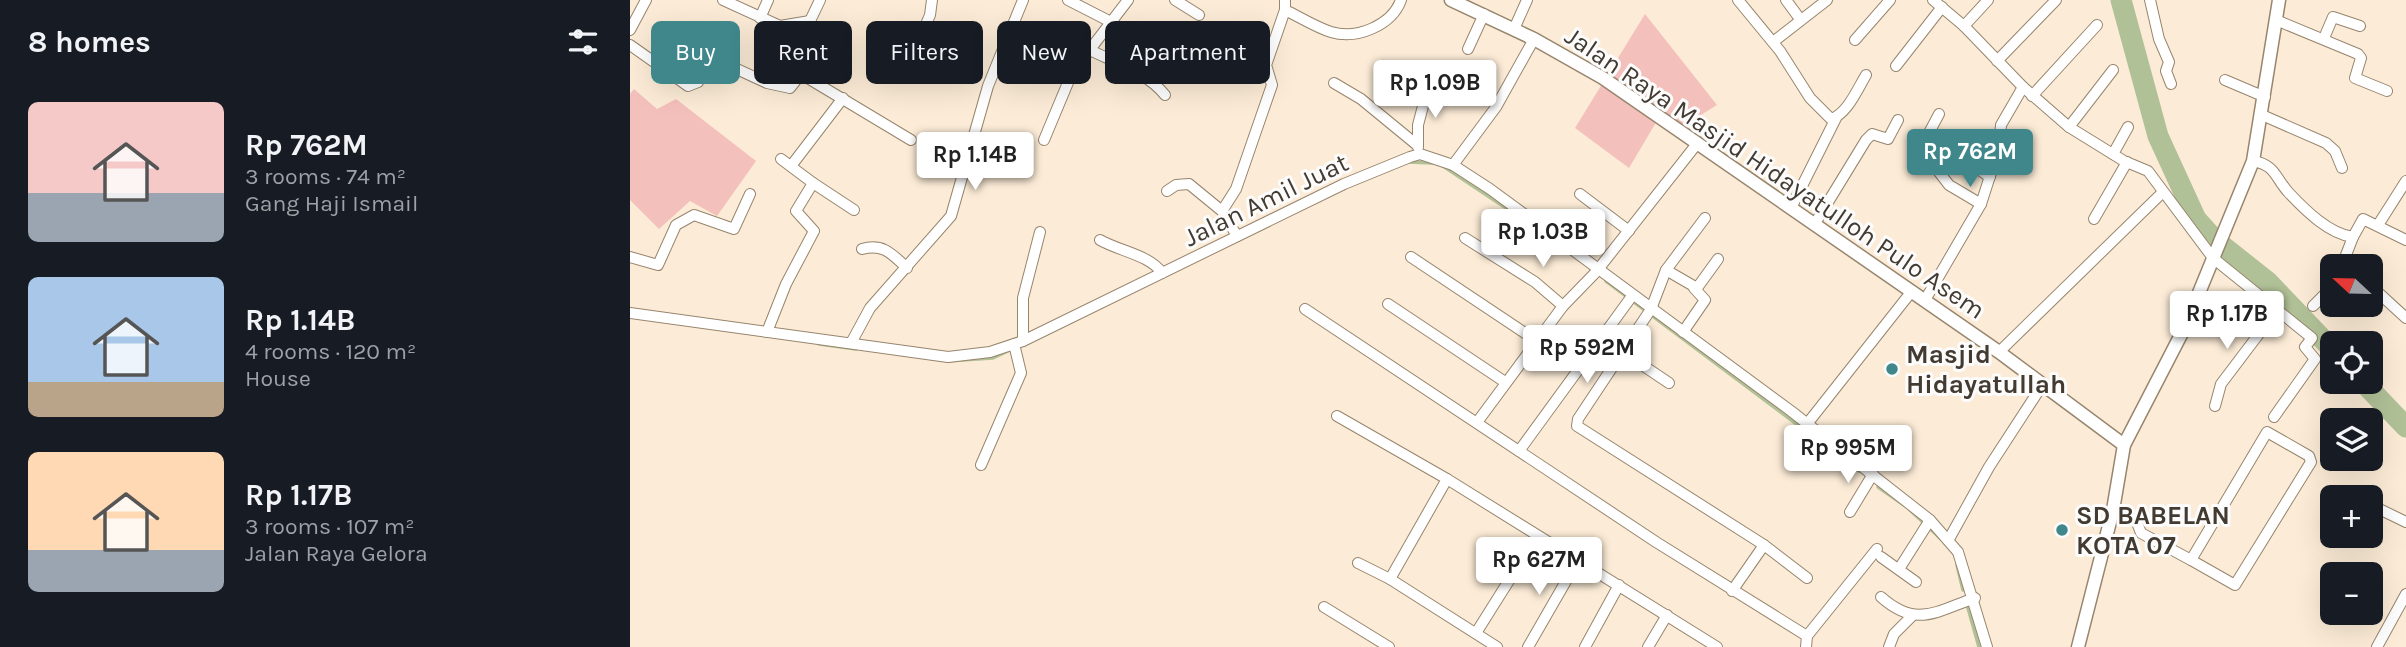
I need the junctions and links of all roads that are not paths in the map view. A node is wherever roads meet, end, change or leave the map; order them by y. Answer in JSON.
{"nodes":[{"id":1,"x":646,"y":0,"type":"edge"},
{"id":2,"x":723,"y":0,"type":"edge"},
{"id":3,"x":768,"y":0,"type":"edge"},
{"id":4,"x":820,"y":0,"type":"edge"},
{"id":5,"x":932,"y":0,"type":"edge"},
{"id":6,"x":1023,"y":0,"type":"edge"},
{"id":7,"x":1068,"y":0,"type":"edge"},
{"id":8,"x":1128,"y":0,"type":"edge"},
{"id":9,"x":1175,"y":0,"type":"edge"},
{"id":10,"x":1401,"y":0,"type":"edge"},
{"id":11,"x":1451,"y":0,"type":"edge"},
{"id":12,"x":1527,"y":0,"type":"edge"},
{"id":13,"x":1752,"y":0,"type":"edge"},
{"id":14,"x":1786,"y":0,"type":"edge"},
{"id":15,"x":1827,"y":0,"type":"edge"},
{"id":16,"x":1890,"y":0,"type":"edge"},
{"id":17,"x":1933,"y":0,"type":"edge"},
{"id":18,"x":1988,"y":0,"type":"edge"},
{"id":19,"x":2056,"y":0,"type":"edge"},
{"id":20,"x":2150,"y":0,"type":"edge"},
{"id":21,"x":2279,"y":0,"type":"edge"},
{"id":22,"x":1740,"y":4,"type":"edge"},
{"id":23,"x":1285,"y":5,"type":"edge"},
{"id":24,"x":1942,"y":8,"type":"junction"},
{"id":25,"x":1484,"y":14,"type":"junction"},
{"id":26,"x":1199,"y":15,"type":"dead end"},
{"id":27,"x":760,"y":18,"type":"junction"},
{"id":28,"x":1800,"y":19,"type":"junction"},
{"id":29,"x":2276,"y":20,"type":"junction"},
{"id":30,"x":767,"y":21,"type":"edge"},
{"id":31,"x":810,"y":21,"type":"edge"},
{"id":32,"x":927,"y":21,"type":"edge"},
{"id":33,"x":1109,"y":21,"type":"joint"},
{"id":34,"x":2097,"y":25,"type":"dead end"},
{"id":35,"x":1105,"y":26,"type":"edge"},
{"id":36,"x":1964,"y":26,"type":"junction"},
{"id":37,"x":2360,"y":26,"type":"dead end"},
{"id":38,"x":1514,"y":29,"type":"junction"},
{"id":39,"x":630,"y":30,"type":"edge"},
{"id":40,"x":2324,"y":38,"type":"junction"},
{"id":41,"x":1534,"y":39,"type":"junction"},
{"id":42,"x":1855,"y":40,"type":"dead end"},
{"id":43,"x":1773,"y":42,"type":"junction"},
{"id":44,"x":630,"y":45,"type":"edge"},
{"id":45,"x":1091,"y":45,"type":"edge"},
{"id":46,"x":1468,"y":49,"type":"dead end"},
{"id":47,"x":1091,"y":50,"type":"edge"},
{"id":48,"x":1997,"y":61,"type":"junction"},
{"id":49,"x":1896,"y":66,"type":"dead end"},
{"id":50,"x":2113,"y":70,"type":"dead end"},
{"id":51,"x":1866,"y":75,"type":"dead end"},
{"id":52,"x":754,"y":77,"type":"edge"},
{"id":53,"x":2225,"y":80,"type":"dead end"},
{"id":54,"x":1334,"y":83,"type":"dead end"},
{"id":55,"x":771,"y":84,"type":"edge"},
{"id":56,"x":794,"y":84,"type":"edge"},
{"id":57,"x":818,"y":84,"type":"edge"},
{"id":58,"x":1067,"y":84,"type":"edge"},
{"id":59,"x":2171,"y":84,"type":"dead end"},
{"id":60,"x":1428,"y":87,"type":"dead end"},
{"id":61,"x":2023,"y":87,"type":"junction"},
{"id":62,"x":2387,"y":91,"type":"dead end"},
{"id":63,"x":1165,"y":95,"type":"dead end"},
{"id":64,"x":2032,"y":96,"type":"junction"},
{"id":65,"x":2265,"y":97,"type":"junction"},
{"id":66,"x":843,"y":98,"type":"junction"},
{"id":67,"x":1939,"y":114,"type":"dead end"},
{"id":68,"x":2262,"y":115,"type":"junction"},
{"id":69,"x":1836,"y":118,"type":"junction"},
{"id":70,"x":1898,"y":120,"type":"dead end"},
{"id":71,"x":2069,"y":127,"type":"junction"},
{"id":72,"x":2128,"y":127,"type":"dead end"},
{"id":73,"x":1044,"y":139,"type":"dead end"},
{"id":74,"x":911,"y":140,"type":"dead end"},
{"id":75,"x":1696,"y":145,"type":"junction"},
{"id":76,"x":1419,"y":150,"type":"junction"},
{"id":77,"x":2113,"y":154,"type":"junction"},
{"id":78,"x":782,"y":159,"type":"dead end"},
{"id":79,"x":2253,"y":161,"type":"junction"},
{"id":80,"x":2127,"y":162,"type":"junction"},
{"id":81,"x":1932,"y":163,"type":"dead end"},
{"id":82,"x":1453,"y":165,"type":"junction"},
{"id":83,"x":791,"y":166,"type":"junction"},
{"id":84,"x":2342,"y":168,"type":"dead end"},
{"id":85,"x":1990,"y":177,"type":"junction"},
{"id":86,"x":2406,"y":181,"type":"edge"},
{"id":87,"x":813,"y":183,"type":"junction"},
{"id":88,"x":1167,"y":191,"type":"dead end"},
{"id":89,"x":2163,"y":192,"type":"junction"},
{"id":90,"x":750,"y":194,"type":"dead end"},
{"id":91,"x":1580,"y":194,"type":"dead end"},
{"id":92,"x":1981,"y":204,"type":"junction"},
{"id":93,"x":1791,"y":208,"type":"junction"},
{"id":94,"x":854,"y":209,"type":"dead end"},
{"id":95,"x":1222,"y":211,"type":"junction"},
{"id":96,"x":1705,"y":218,"type":"dead end"},
{"id":97,"x":2094,"y":219,"type":"dead end"},
{"id":98,"x":1814,"y":225,"type":"junction"},
{"id":99,"x":2378,"y":225,"type":"junction"},
{"id":100,"x":1629,"y":231,"type":"junction"},
{"id":101,"x":1040,"y":232,"type":"dead end"},
{"id":102,"x":1237,"y":236,"type":"junction"},
{"id":103,"x":2353,"y":236,"type":"junction"},
{"id":104,"x":1465,"y":238,"type":"dead end"},
{"id":105,"x":1100,"y":240,"type":"dead end"},
{"id":106,"x":2406,"y":240,"type":"edge"},
{"id":107,"x":862,"y":249,"type":"dead end"},
{"id":108,"x":2349,"y":254,"type":"edge"},
{"id":109,"x":2214,"y":255,"type":"junction"},
{"id":110,"x":630,"y":257,"type":"edge"},
{"id":111,"x":1411,"y":257,"type":"dead end"},
{"id":112,"x":1718,"y":259,"type":"dead end"},
{"id":113,"x":907,"y":268,"type":"junction"},
{"id":114,"x":1666,"y":270,"type":"junction"},
{"id":115,"x":1596,"y":272,"type":"junction"},
{"id":116,"x":1162,"y":273,"type":"junction"},
{"id":117,"x":1694,"y":288,"type":"junction"},
{"id":118,"x":1912,"y":291,"type":"junction"},
{"id":119,"x":1631,"y":298,"type":"junction"},
{"id":120,"x":2384,"y":298,"type":"edge"},
{"id":121,"x":2320,"y":299,"type":"edge"},
{"id":122,"x":1924,"y":300,"type":"junction"},
{"id":123,"x":1388,"y":304,"type":"dead end"},
{"id":124,"x":1563,"y":306,"type":"junction"},
{"id":125,"x":2313,"y":306,"type":"dead end"},
{"id":126,"x":1305,"y":309,"type":"dead end"},
{"id":127,"x":2277,"y":310,"type":"junction"},
{"id":128,"x":1649,"y":311,"type":"junction"},
{"id":129,"x":630,"y":313,"type":"edge"},
{"id":130,"x":2406,"y":318,"type":"edge"},
{"id":131,"x":767,"y":332,"type":"junction"},
{"id":132,"x":1683,"y":332,"type":"junction"},
{"id":133,"x":1537,"y":341,"type":"junction"},
{"id":134,"x":1019,"y":343,"type":"junction"},
{"id":135,"x":851,"y":344,"type":"junction"},
{"id":136,"x":1623,"y":352,"type":"junction"},
{"id":137,"x":1999,"y":352,"type":"junction"},
{"id":138,"x":1505,"y":382,"type":"junction"},
{"id":139,"x":1669,"y":383,"type":"dead end"},
{"id":140,"x":2043,"y":384,"type":"junction"},
{"id":141,"x":2215,"y":406,"type":"dead end"},
{"id":142,"x":1337,"y":416,"type":"dead end"},
{"id":143,"x":2274,"y":417,"type":"dead end"},
{"id":144,"x":1479,"y":421,"type":"junction"},
{"id":145,"x":1807,"y":424,"type":"junction"},
{"id":146,"x":2124,"y":445,"type":"junction"},
{"id":147,"x":1519,"y":451,"type":"junction"},
{"id":148,"x":981,"y":465,"type":"dead end"},
{"id":149,"x":1873,"y":474,"type":"junction"},
{"id":150,"x":1447,"y":479,"type":"junction"},
{"id":151,"x":2113,"y":510,"type":"junction"},
{"id":152,"x":2383,"y":511,"type":"edge"},
{"id":153,"x":1850,"y":512,"type":"dead end"},
{"id":154,"x":1929,"y":522,"type":"junction"},
{"id":155,"x":2406,"y":522,"type":"edge"},
{"id":156,"x":1537,"y":536,"type":"junction"},
{"id":157,"x":1949,"y":539,"type":"junction"},
{"id":158,"x":1764,"y":545,"type":"junction"},
{"id":159,"x":2191,"y":560,"type":"junction"},
{"id":160,"x":1577,"y":562,"type":"junction"},
{"id":161,"x":1358,"y":563,"type":"dead end"},
{"id":162,"x":1899,"y":569,"type":"junction"},
{"id":163,"x":1807,"y":578,"type":"dead end"},
{"id":164,"x":1390,"y":579,"type":"junction"},
{"id":165,"x":1916,"y":582,"type":"dead end"},
{"id":166,"x":1619,"y":585,"type":"junction"},
{"id":167,"x":1732,"y":591,"type":"junction"},
{"id":168,"x":2406,"y":593,"type":"edge"},
{"id":169,"x":1881,"y":597,"type":"dead end"},
{"id":170,"x":1975,"y":598,"type":"junction"},
{"id":171,"x":1324,"y":607,"type":"dead end"},
{"id":172,"x":1667,"y":615,"type":"junction"},
{"id":173,"x":1912,"y":616,"type":"junction"},
{"id":174,"x":1476,"y":633,"type":"junction"},
{"id":175,"x":1806,"y":641,"type":"edge"},
{"id":176,"x":1700,"y":643,"type":"edge"},
{"id":177,"x":1389,"y":647,"type":"edge"},
{"id":178,"x":1497,"y":647,"type":"edge"},
{"id":179,"x":1528,"y":647,"type":"edge"},
{"id":180,"x":1585,"y":647,"type":"edge"},
{"id":181,"x":1648,"y":647,"type":"edge"},
{"id":182,"x":1717,"y":647,"type":"edge"},
{"id":183,"x":1889,"y":647,"type":"edge"},
{"id":184,"x":1987,"y":647,"type":"edge"},
{"id":185,"x":2078,"y":647,"type":"edge"},
{"id":186,"x":2377,"y":647,"type":"edge"}],
"edges":[{"from":1,"to":39,"type":"street"},
{"from":2,"to":27,"type":"street"},
{"from":3,"to":27,"type":"street"},
{"from":4,"to":31,"type":"street"},
{"from":5,"to":32,"type":"street"},
{"from":6,"to":113,"type":"street"},
{"from":7,"to":33,"type":"street"},
{"from":8,"to":33,"type":"street"},
{"from":9,"to":26,"type":"street"},
{"from":10,"to":23,"type":"street"},
{"from":11,"to":25,"type":"street","name":"Jalan Raya Masjid Hidayatulloh Pulo Asem"},
{"from":12,"to":38,"type":"street"},
{"from":13,"to":22,"type":"street"},
{"from":14,"to":28,"type":"street"},
{"from":15,"to":28,"type":"street"},
{"from":16,"to":42,"type":"street"},
{"from":17,"to":24,"type":"street"},
{"from":18,"to":36,"type":"street"},
{"from":19,"to":48,"type":"street"},
{"from":20,"to":59,"type":"street"},
{"from":21,"to":29,"type":"street"},
{"from":22,"to":43,"type":"street"},
{"from":23,"to":95,"type":"street"},
{"from":24,"to":36,"type":"street"},
{"from":24,"to":49,"type":"street"},
{"from":25,"to":38,"type":"street","name":"Jalan Raya Masjid Hidayatulloh Pulo Asem"},
{"from":25,"to":46,"type":"street"},
{"from":27,"to":30,"type":"street"},
{"from":28,"to":43,"type":"street"},
{"from":29,"to":40,"type":"street"},
{"from":29,"to":65,"type":"street"},
{"from":34,"to":64,"type":"street"},
{"from":35,"to":45,"type":"street"},
{"from":36,"to":48,"type":"street"},
{"from":37,"to":40,"type":"street"},
{"from":38,"to":41,"type":"street","name":"Jalan Raya Masjid Hidayatulloh Pulo Asem"},
{"from":40,"to":62,"type":"street"},
{"from":41,"to":75,"type":"street","name":"Jalan Raya Masjid Hidayatulloh Pulo Asem"},
{"from":41,"to":82,"type":"street"},
{"from":43,"to":69,"type":"street"},
{"from":44,"to":52,"type":"street"},
{"from":47,"to":63,"type":"street"},
{"from":48,"to":61,"type":"street"},
{"from":50,"to":71,"type":"street"},
{"from":51,"to":69,"type":"street"},
{"from":53,"to":65,"type":"street"},
{"from":54,"to":76,"type":"street"},
{"from":55,"to":56,"type":"street"},
{"from":57,"to":66,"type":"street"},
{"from":58,"to":73,"type":"street"},
{"from":60,"to":76,"type":"street"},
{"from":61,"to":64,"type":"street"},
{"from":61,"to":85,"type":"street"},
{"from":64,"to":71,"type":"street"},
{"from":65,"to":68,"type":"street"},
{"from":66,"to":74,"type":"street"},
{"from":66,"to":83,"type":"street"},
{"from":67,"to":85,"type":"street"},
{"from":68,"to":79,"type":"street"},
{"from":68,"to":84,"type":"street"},
{"from":69,"to":93,"type":"street"},
{"from":70,"to":98,"type":"street"},
{"from":71,"to":77,"type":"street"},
{"from":72,"to":77,"type":"street"},
{"from":75,"to":93,"type":"street","name":"Jalan Raya Masjid Hidayatulloh Pulo Asem"},
{"from":75,"to":100,"type":"street"},
{"from":76,"to":82,"type":"street"},
{"from":76,"to":102,"type":"street","name":"Jalan Amil Juat"},
{"from":77,"to":80,"type":"street"},
{"from":78,"to":83,"type":"street"},
{"from":79,"to":103,"type":"street"},
{"from":79,"to":109,"type":"street"},
{"from":80,"to":89,"type":"street"},
{"from":80,"to":97,"type":"street"},
{"from":81,"to":92,"type":"street"},
{"from":82,"to":115,"type":"street"},
{"from":83,"to":87,"type":"street"},
{"from":85,"to":92,"type":"street"},
{"from":86,"to":99,"type":"street"},
{"from":87,"to":94,"type":"street"},
{"from":87,"to":131,"type":"street"},
{"from":88,"to":95,"type":"street"},
{"from":89,"to":109,"type":"street"},
{"from":89,"to":137,"type":"street"},
{"from":90,"to":110,"type":"street"},
{"from":91,"to":100,"type":"street"},
{"from":92,"to":122,"type":"street"},
{"from":93,"to":98,"type":"street","name":"Jalan Raya Masjid Hidayatulloh Pulo Asem"},
{"from":95,"to":102,"type":"street"},
{"from":96,"to":114,"type":"street"},
{"from":98,"to":118,"type":"street","name":"Jalan Raya Masjid Hidayatulloh Pulo Asem"},
{"from":99,"to":103,"type":"street"},
{"from":99,"to":106,"type":"street"},
{"from":100,"to":115,"type":"street"},
{"from":101,"to":134,"type":"street"},
{"from":102,"to":116,"type":"street","name":"Jalan Amil Juat"},
{"from":103,"to":108,"type":"street"},
{"from":104,"to":124,"type":"street"},
{"from":105,"to":116,"type":"street"},
{"from":107,"to":113,"type":"street"},
{"from":109,"to":127,"type":"street"},
{"from":109,"to":146,"type":"street"},
{"from":111,"to":133,"type":"street"},
{"from":112,"to":117,"type":"street"},
{"from":113,"to":135,"type":"street"},
{"from":114,"to":117,"type":"street"},
{"from":114,"to":128,"type":"street"},
{"from":115,"to":119,"type":"street"},
{"from":115,"to":124,"type":"street"},
{"from":116,"to":134,"type":"street","name":"Jalan Amil Juat"},
{"from":117,"to":132,"type":"street"},
{"from":118,"to":122,"type":"street","name":"Jalan Raya Masjid Hidayatulloh Pulo Asem"},
{"from":118,"to":145,"type":"street"},
{"from":119,"to":128,"type":"street"},
{"from":119,"to":147,"type":"street"},
{"from":120,"to":130,"type":"street"},
{"from":121,"to":125,"type":"street"},
{"from":122,"to":137,"type":"street","name":"Jalan Raya Masjid Hidayatulloh Pulo Asem"},
{"from":123,"to":138,"type":"street"},
{"from":124,"to":133,"type":"street"},
{"from":126,"to":144,"type":"street"},
{"from":127,"to":141,"type":"street"},
{"from":127,"to":143,"type":"street"},
{"from":128,"to":132,"type":"street"},
{"from":128,"to":136,"type":"street"},
{"from":129,"to":131,"type":"street","name":"Jalan Amil Juat"},
{"from":131,"to":135,"type":"street","name":"Jalan Amil Juat"},
{"from":132,"to":145,"type":"street"},
{"from":133,"to":138,"type":"street"},
{"from":134,"to":135,"type":"street","name":"Jalan Amil Juat"},
{"from":134,"to":148,"type":"street"},
{"from":136,"to":139,"type":"street"},
{"from":136,"to":158,"type":"street"},
{"from":137,"to":140,"type":"street","name":"Jalan Raya Masjid Hidayatulloh Pulo Asem"},
{"from":138,"to":144,"type":"street"},
{"from":140,"to":146,"type":"street","name":"Jalan Raya Masjid Hidayatulloh Pulo Asem"},
{"from":140,"to":157,"type":"street"},
{"from":142,"to":150,"type":"street"},
{"from":144,"to":147,"type":"street"},
{"from":145,"to":149,"type":"street"},
{"from":146,"to":151,"type":"street"},
{"from":147,"to":167,"type":"street"},
{"from":149,"to":153,"type":"street"},
{"from":149,"to":154,"type":"street"},
{"from":150,"to":156,"type":"street"},
{"from":150,"to":164,"type":"street"},
{"from":151,"to":159,"type":"street"},
{"from":151,"to":185,"type":"street"},
{"from":152,"to":155,"type":"street"},
{"from":154,"to":157,"type":"street"},
{"from":154,"to":162,"type":"street"},
{"from":156,"to":160,"type":"street"},
{"from":156,"to":174,"type":"street"},
{"from":157,"to":170,"type":"street"},
{"from":158,"to":163,"type":"street"},
{"from":158,"to":167,"type":"street"},
{"from":159,"to":159,"type":"street"},
{"from":160,"to":166,"type":"street"},
{"from":160,"to":179,"type":"street"},
{"from":161,"to":164,"type":"street"},
{"from":162,"to":165,"type":"street"},
{"from":162,"to":175,"type":"street"},
{"from":164,"to":174,"type":"street"},
{"from":166,"to":172,"type":"street"},
{"from":166,"to":180,"type":"street"},
{"from":167,"to":175,"type":"street"},
{"from":168,"to":186,"type":"street"},
{"from":169,"to":173,"type":"street"},
{"from":170,"to":173,"type":"street"},
{"from":170,"to":184,"type":"street"},
{"from":171,"to":177,"type":"street"},
{"from":172,"to":176,"type":"street"},
{"from":172,"to":181,"type":"street"},
{"from":173,"to":183,"type":"street"},
{"from":174,"to":178,"type":"street"},
{"from":176,"to":182,"type":"street"}]}
